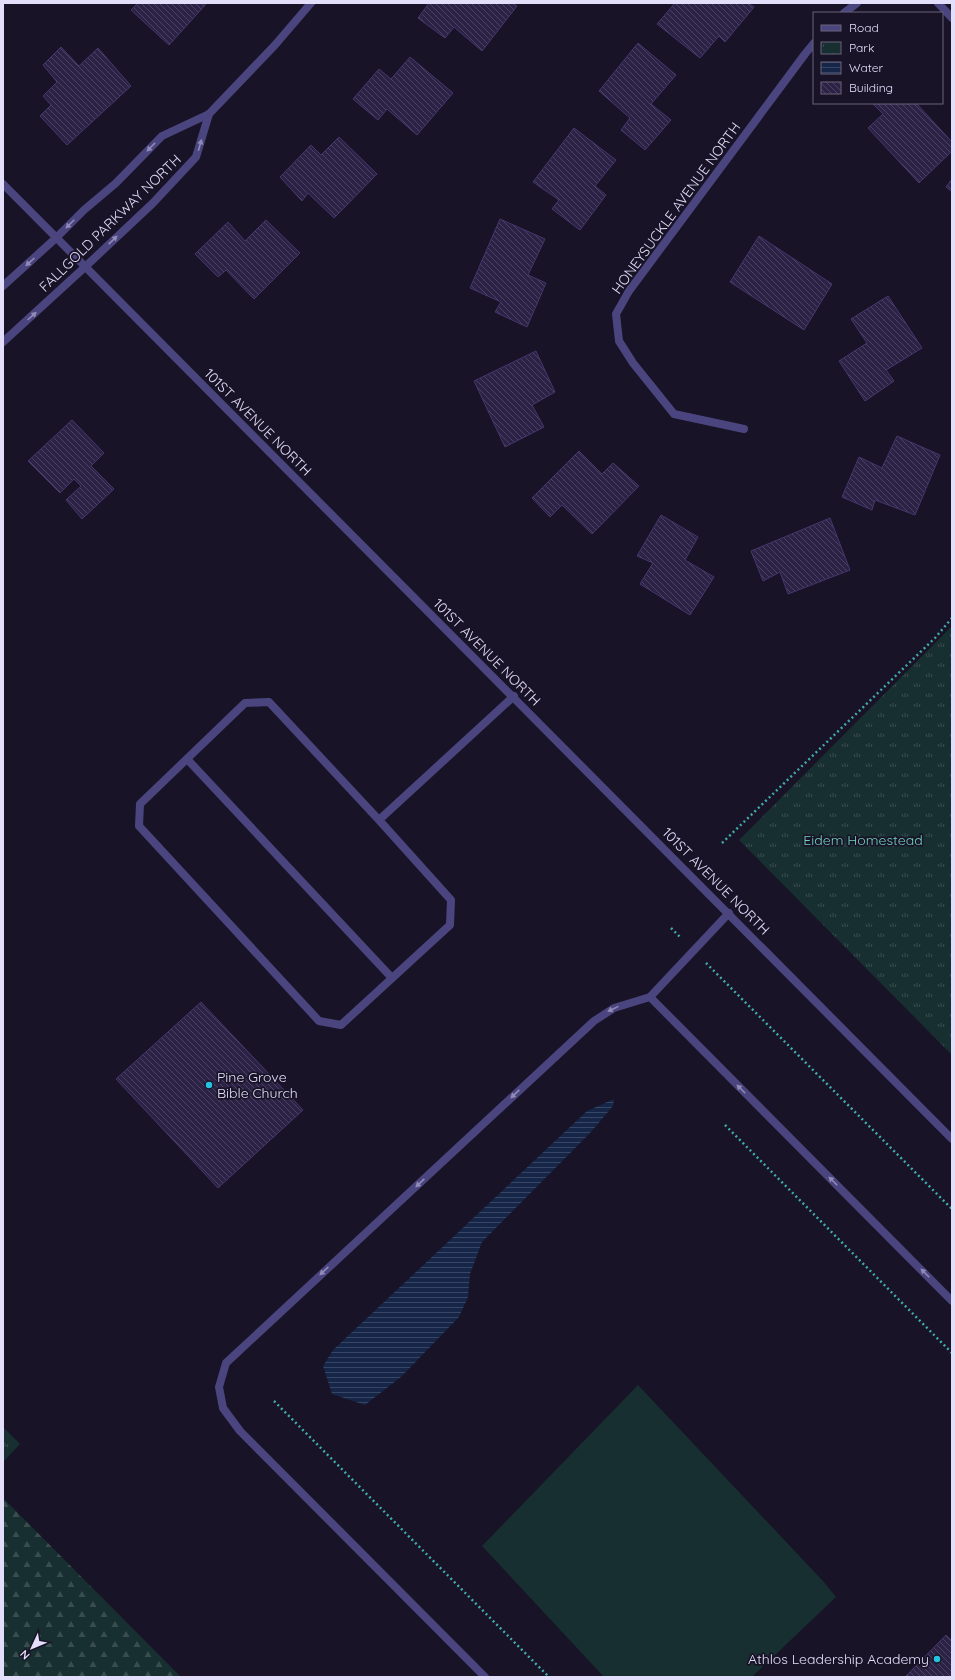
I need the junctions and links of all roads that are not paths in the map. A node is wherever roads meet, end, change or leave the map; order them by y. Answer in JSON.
{"nodes":[{"id":1,"x":311,"y":3,"type":"edge"},
{"id":2,"x":858,"y":3,"type":"edge"},
{"id":3,"x":938,"y":3,"type":"edge"},
{"id":4,"x":845,"y":12,"type":"edge"},
{"id":5,"x":952,"y":18,"type":"edge"},
{"id":6,"x":813,"y":44,"type":"edge"},
{"id":7,"x":209,"y":114,"type":"junction"},
{"id":8,"x":3,"y":184,"type":"edge"},
{"id":9,"x":56,"y":238,"type":"junction"},
{"id":10,"x":85,"y":267,"type":"junction"},
{"id":11,"x":3,"y":286,"type":"edge"},
{"id":12,"x":3,"y":342,"type":"edge"},
{"id":13,"x":744,"y":429,"type":"dead end"},
{"id":14,"x":514,"y":696,"type":"junction"},
{"id":15,"x":187,"y":759,"type":"junction"},
{"id":16,"x":379,"y":820,"type":"junction"},
{"id":17,"x":729,"y":913,"type":"junction"},
{"id":18,"x":392,"y":978,"type":"junction"},
{"id":19,"x":650,"y":997,"type":"junction"},
{"id":20,"x":952,"y":1139,"type":"edge"},
{"id":21,"x":952,"y":1301,"type":"edge"},
{"id":22,"x":485,"y":1677,"type":"edge"}],
"edges":[{"from":1,"to":7,"type":"street"},
{"from":2,"to":4,"type":"street"},
{"from":3,"to":5,"type":"street"},
{"from":6,"to":13,"type":"street","name":"HONEYSUCKLE AVENUE NORTH"},
{"from":7,"to":9,"type":"street","name":"FALLGOLD PARKWAY NORTH","one_way":true},
{"from":10,"to":7,"type":"street","name":"FALLGOLD PARKWAY NORTH","one_way":true},
{"from":8,"to":9,"type":"street","name":"101ST AVENUE NORTH"},
{"from":9,"to":10,"type":"street","name":"101ST AVENUE NORTH"},
{"from":9,"to":11,"type":"street","name":"FALLGOLD PARKWAY NORTH","one_way":true},
{"from":12,"to":10,"type":"street","name":"FALLGOLD PARKWAY NORTH","one_way":true},
{"from":10,"to":14,"type":"street","name":"101ST AVENUE NORTH"},
{"from":14,"to":16,"type":"street"},
{"from":14,"to":17,"type":"street","name":"101ST AVENUE NORTH"},
{"from":15,"to":16,"type":"street"},
{"from":15,"to":18,"type":"street"},
{"from":15,"to":18,"type":"street"},
{"from":16,"to":18,"type":"street"},
{"from":17,"to":19,"type":"street"},
{"from":17,"to":20,"type":"street","name":"101ST AVENUE NORTH"},
{"from":21,"to":19,"type":"street","one_way":true},
{"from":19,"to":22,"type":"street","one_way":true}]}
